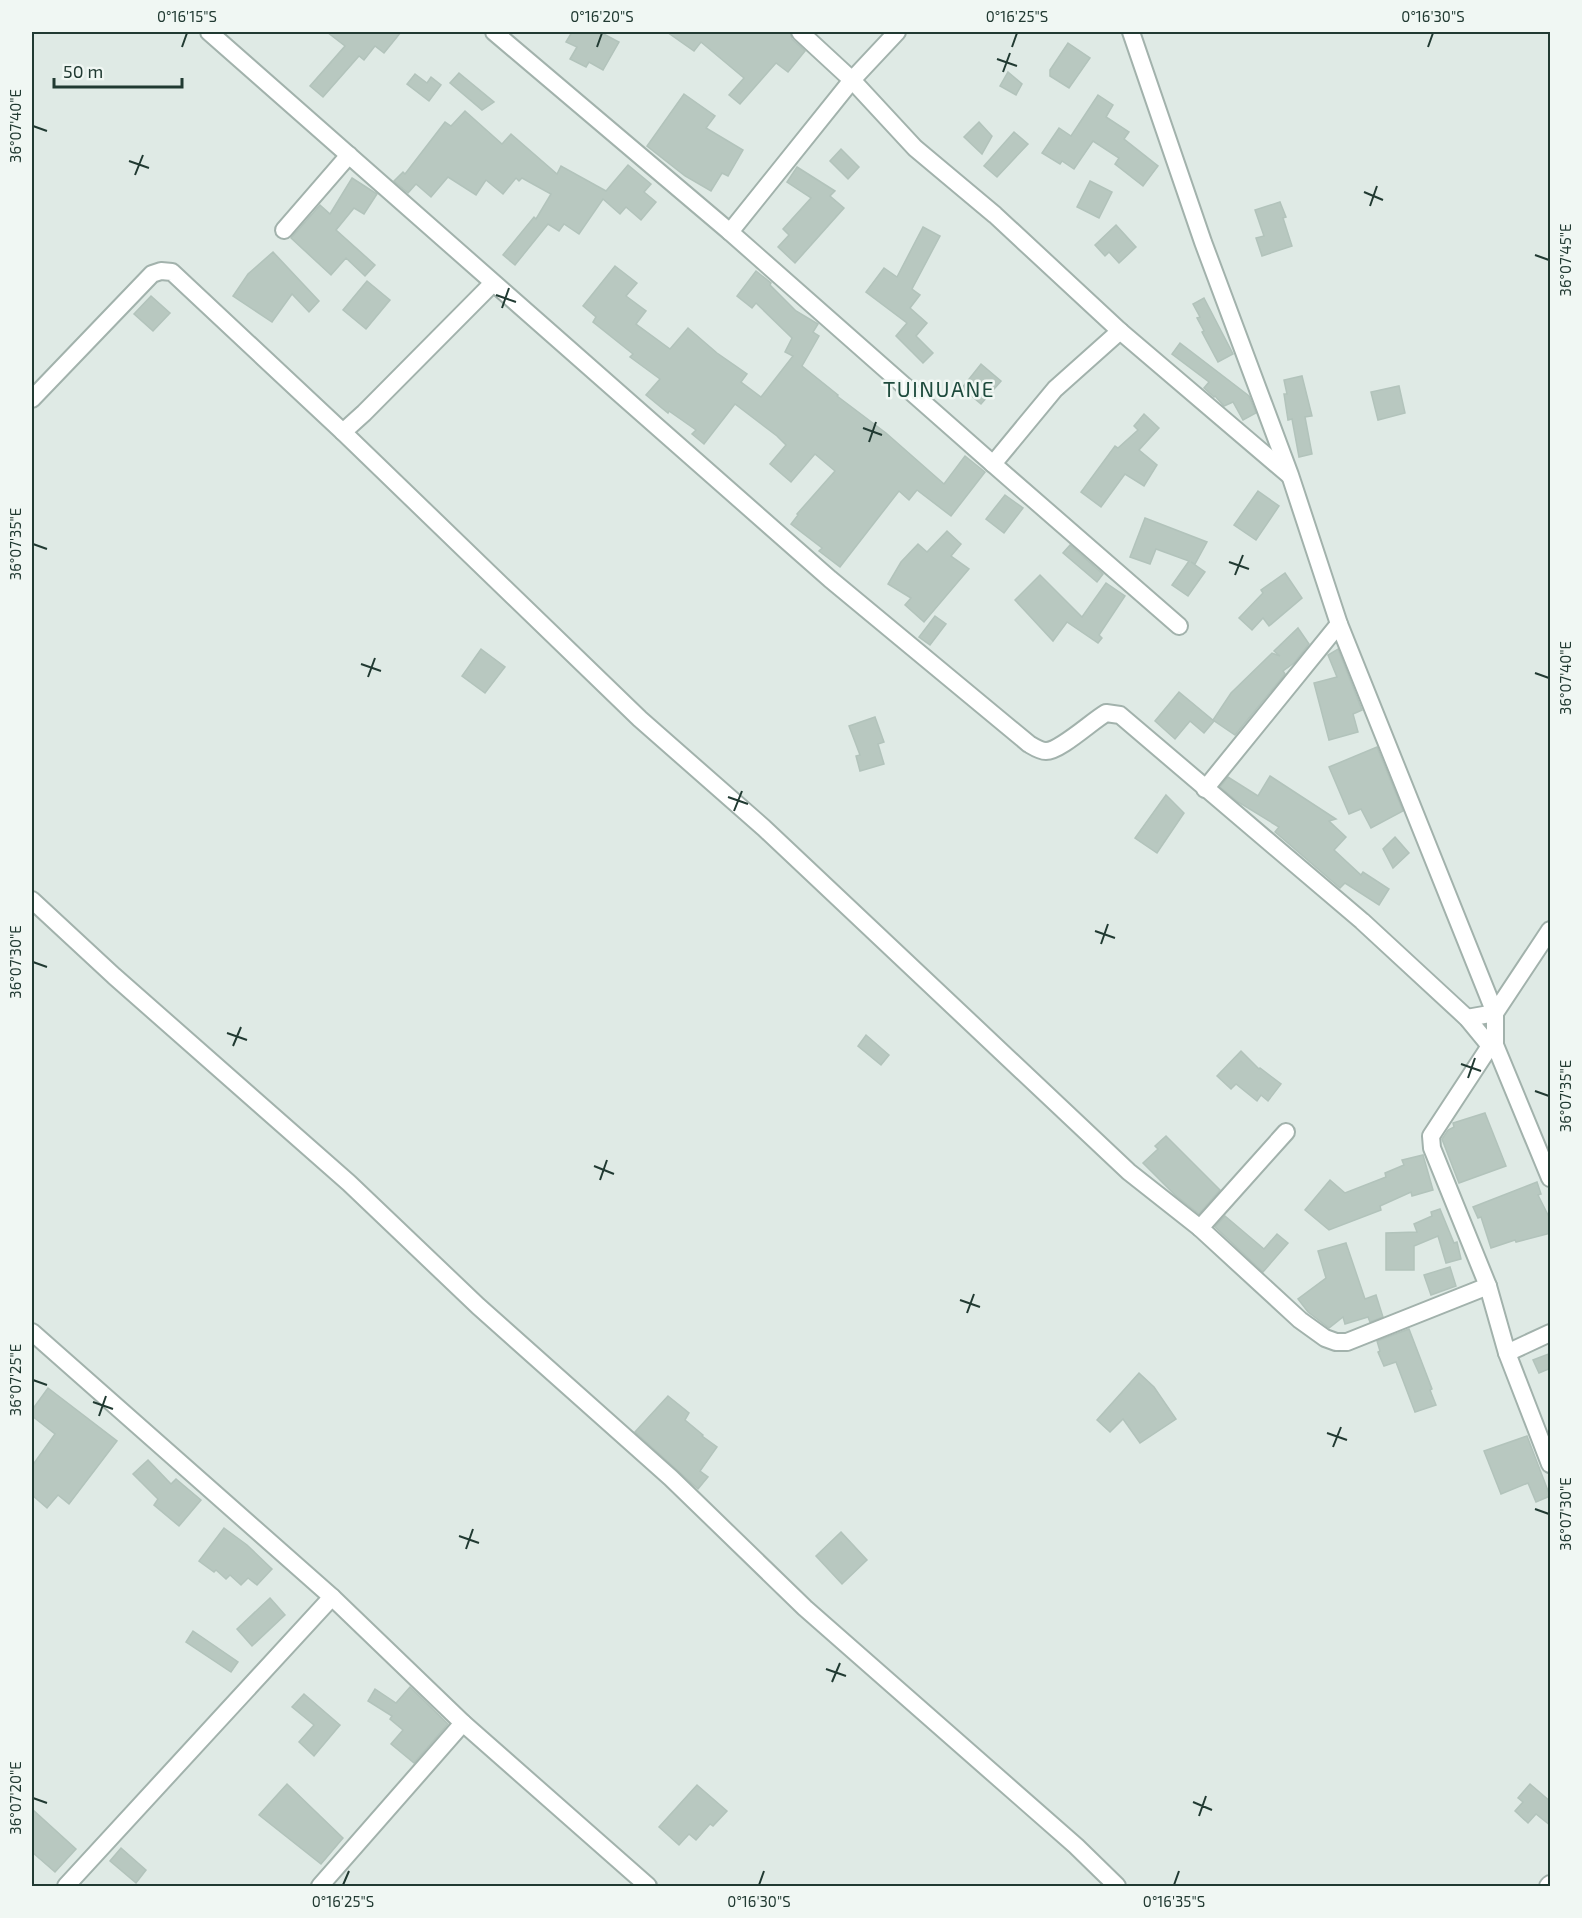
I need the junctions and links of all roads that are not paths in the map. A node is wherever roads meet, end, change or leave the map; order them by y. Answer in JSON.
{"nodes":[{"id":1,"x":209,"y":32,"type":"edge"},
{"id":2,"x":494,"y":32,"type":"edge"},
{"id":3,"x":801,"y":32,"type":"edge"},
{"id":4,"x":897,"y":32,"type":"edge"},
{"id":5,"x":1131,"y":32,"type":"edge"},
{"id":6,"x":852,"y":81,"type":"junction"},
{"id":7,"x":349,"y":155,"type":"junction"},
{"id":8,"x":284,"y":230,"type":"dead end"},
{"id":9,"x":730,"y":232,"type":"junction"},
{"id":10,"x":493,"y":283,"type":"junction"},
{"id":11,"x":1120,"y":331,"type":"junction"},
{"id":12,"x":32,"y":399,"type":"edge"},
{"id":13,"x":343,"y":432,"type":"junction"},
{"id":14,"x":993,"y":464,"type":"junction"},
{"id":15,"x":1290,"y":476,"type":"junction"},
{"id":16,"x":1339,"y":624,"type":"junction"},
{"id":17,"x":1179,"y":626,"type":"dead end"},
{"id":18,"x":1205,"y":789,"type":"junction"},
{"id":19,"x":32,"y":900,"type":"edge"},
{"id":20,"x":1551,"y":930,"type":"edge"},
{"id":21,"x":1495,"y":1012,"type":"junction"},
{"id":22,"x":1467,"y":1018,"type":"junction"},
{"id":23,"x":1493,"y":1046,"type":"junction"},
{"id":24,"x":1286,"y":1132,"type":"dead end"},
{"id":25,"x":1551,"y":1178,"type":"edge"},
{"id":26,"x":1200,"y":1228,"type":"junction"},
{"id":27,"x":1488,"y":1286,"type":"junction"},
{"id":28,"x":32,"y":1332,"type":"edge"},
{"id":29,"x":1551,"y":1334,"type":"edge"},
{"id":30,"x":1507,"y":1353,"type":"junction"},
{"id":31,"x":1551,"y":1464,"type":"edge"},
{"id":32,"x":332,"y":1597,"type":"junction"},
{"id":33,"x":463,"y":1723,"type":"junction"},
{"id":34,"x":66,"y":1887,"type":"edge"},
{"id":35,"x":320,"y":1887,"type":"edge"},
{"id":36,"x":648,"y":1887,"type":"edge"},
{"id":37,"x":1117,"y":1887,"type":"edge"}],
"edges":[{"from":1,"to":7,"type":"street"},
{"from":2,"to":9,"type":"street"},
{"from":3,"to":6,"type":"street"},
{"from":4,"to":6,"type":"street"},
{"from":5,"to":15,"type":"street"},
{"from":6,"to":9,"type":"street"},
{"from":6,"to":11,"type":"street"},
{"from":7,"to":8,"type":"street"},
{"from":7,"to":10,"type":"street"},
{"from":9,"to":14,"type":"street"},
{"from":10,"to":13,"type":"street"},
{"from":10,"to":18,"type":"street"},
{"from":11,"to":14,"type":"street"},
{"from":11,"to":15,"type":"street"},
{"from":12,"to":13,"type":"street"},
{"from":13,"to":26,"type":"street"},
{"from":14,"to":17,"type":"street"},
{"from":15,"to":16,"type":"street"},
{"from":16,"to":18,"type":"street"},
{"from":16,"to":21,"type":"street"},
{"from":18,"to":22,"type":"street"},
{"from":19,"to":37,"type":"street"},
{"from":20,"to":21,"type":"street"},
{"from":21,"to":22,"type":"street"},
{"from":21,"to":23,"type":"street"},
{"from":22,"to":23,"type":"street"},
{"from":23,"to":25,"type":"street"},
{"from":23,"to":27,"type":"street"},
{"from":24,"to":26,"type":"street"},
{"from":26,"to":27,"type":"street"},
{"from":27,"to":30,"type":"street"},
{"from":28,"to":32,"type":"street"},
{"from":29,"to":30,"type":"street"},
{"from":30,"to":31,"type":"street"},
{"from":32,"to":33,"type":"street"},
{"from":32,"to":34,"type":"street"},
{"from":33,"to":35,"type":"street"},
{"from":33,"to":36,"type":"street"}]}
